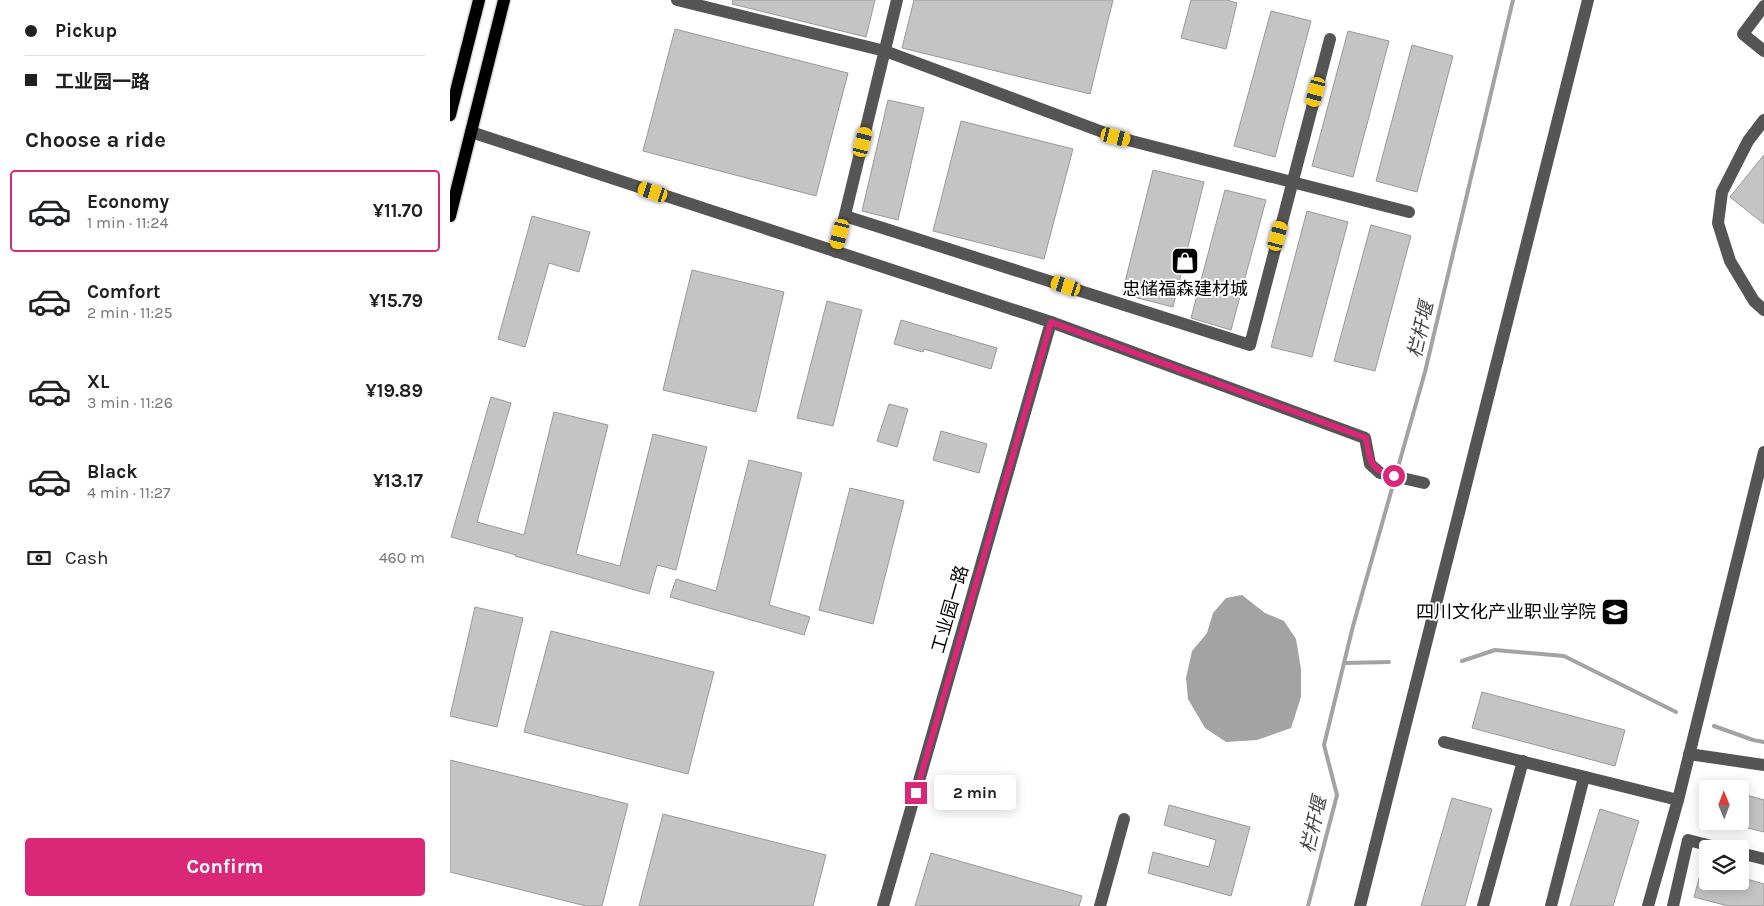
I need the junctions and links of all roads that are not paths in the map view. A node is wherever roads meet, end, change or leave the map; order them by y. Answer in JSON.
{"nodes":[{"id":1,"x":479,"y":0,"type":"edge"},
{"id":2,"x":504,"y":0,"type":"edge"},
{"id":3,"x":677,"y":0,"type":"edge"},
{"id":4,"x":897,"y":0,"type":"edge"},
{"id":5,"x":1588,"y":0,"type":"edge"},
{"id":6,"x":1764,"y":6,"type":"edge"},
{"id":7,"x":1330,"y":39,"type":"dead end"},
{"id":8,"x":885,"y":51,"type":"junction"},
{"id":9,"x":1764,"y":51,"type":"edge"},
{"id":10,"x":450,"y":115,"type":"edge"},
{"id":11,"x":1764,"y":120,"type":"edge"},
{"id":12,"x":471,"y":132,"type":"junction"},
{"id":13,"x":1292,"y":181,"type":"junction"},
{"id":14,"x":1409,"y":212,"type":"dead end"},
{"id":15,"x":450,"y":216,"type":"edge"},
{"id":16,"x":845,"y":216,"type":"junction"},
{"id":17,"x":836,"y":252,"type":"junction"},
{"id":18,"x":1764,"y":310,"type":"edge"},
{"id":19,"x":1051,"y":322,"type":"junction"},
{"id":20,"x":1764,"y":452,"type":"edge"},
{"id":21,"x":1424,"y":484,"type":"dead end"},
{"id":22,"x":1444,"y":742,"type":"dead end"},
{"id":23,"x":1689,"y":754,"type":"junction"},
{"id":24,"x":1523,"y":761,"type":"junction"},
{"id":25,"x":1764,"y":766,"type":"edge"},
{"id":26,"x":1584,"y":777,"type":"junction"},
{"id":27,"x":1678,"y":800,"type":"junction"},
{"id":28,"x":1124,"y":819,"type":"dead end"},
{"id":29,"x":1699,"y":843,"type":"edge"},
{"id":30,"x":1749,"y":855,"type":"edge"},
{"id":31,"x":1764,"y":859,"type":"edge"},
{"id":32,"x":883,"y":906,"type":"edge"},
{"id":33,"x":1100,"y":906,"type":"edge"},
{"id":34,"x":1360,"y":906,"type":"edge"},
{"id":35,"x":1483,"y":906,"type":"edge"},
{"id":36,"x":1551,"y":906,"type":"edge"},
{"id":37,"x":1648,"y":906,"type":"edge"},
{"id":38,"x":1673,"y":906,"type":"edge"}],
"edges":[{"from":1,"to":10,"type":"main road"},
{"from":2,"to":12,"type":"main road"},
{"from":3,"to":8,"type":"street"},
{"from":4,"to":8,"type":"street"},
{"from":5,"to":34,"type":"street"},
{"from":6,"to":9,"type":"street"},
{"from":7,"to":13,"type":"street"},
{"from":8,"to":13,"type":"street"},
{"from":8,"to":16,"type":"street"},
{"from":11,"to":18,"type":"street"},
{"from":12,"to":15,"type":"main road"},
{"from":12,"to":17,"type":"street"},
{"from":13,"to":14,"type":"street"},
{"from":13,"to":16,"type":"street"},
{"from":16,"to":17,"type":"street"},
{"from":17,"to":19,"type":"street"},
{"from":19,"to":21,"type":"street"},
{"from":19,"to":32,"type":"street","name":"工业园一路"},
{"from":20,"to":23,"type":"street"},
{"from":22,"to":24,"type":"street"},
{"from":23,"to":25,"type":"street"},
{"from":23,"to":27,"type":"street"},
{"from":24,"to":26,"type":"street"},
{"from":24,"to":35,"type":"street"},
{"from":26,"to":27,"type":"street"},
{"from":26,"to":36,"type":"street"},
{"from":27,"to":37,"type":"street"},
{"from":28,"to":33,"type":"street"},
{"from":29,"to":38,"type":"street"},
{"from":30,"to":31,"type":"street"}]}
